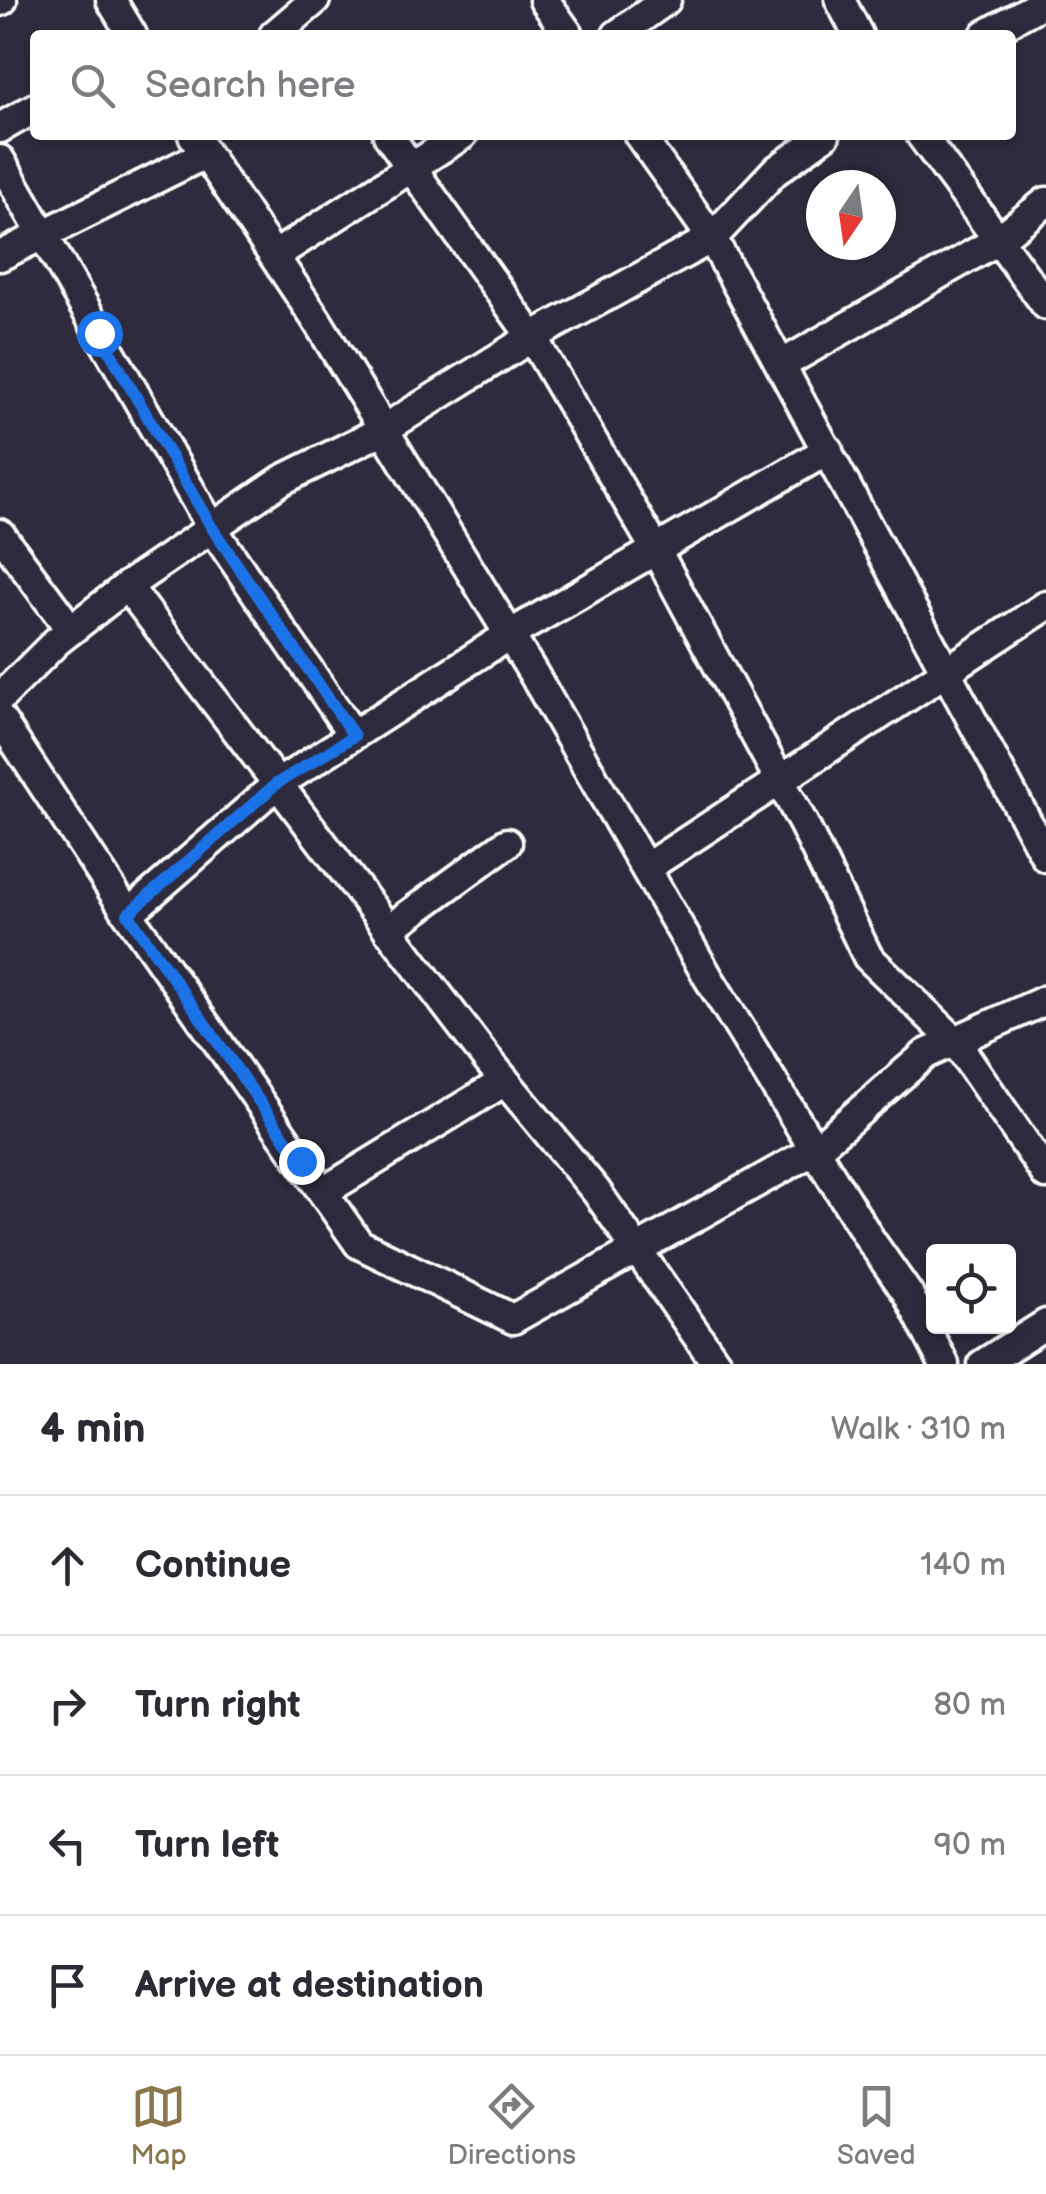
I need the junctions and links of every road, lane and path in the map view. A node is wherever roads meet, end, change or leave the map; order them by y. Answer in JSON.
{"nodes":[{"id":1,"x":110,"y":0,"type":"edge"},
{"id":2,"x":544,"y":0,"type":"edge"},
{"id":3,"x":666,"y":0,"type":"edge"},
{"id":4,"x":840,"y":0,"type":"edge"},
{"id":5,"x":1046,"y":1,"type":"edge"},
{"id":6,"x":311,"y":16,"type":"edge"},
{"id":7,"x":129,"y":30,"type":"edge"},
{"id":8,"x":284,"y":30,"type":"edge"},
{"id":9,"x":565,"y":30,"type":"edge"},
{"id":10,"x":624,"y":30,"type":"edge"},
{"id":11,"x":855,"y":30,"type":"edge"},
{"id":12,"x":994,"y":30,"type":"edge"},
{"id":13,"x":30,"y":111,"type":"edge"},
{"id":14,"x":0,"y":128,"type":"edge"},
{"id":15,"x":392,"y":140,"type":"edge"},
{"id":16,"x":454,"y":140,"type":"edge"},
{"id":17,"x":643,"y":140,"type":"edge"},
{"id":18,"x":818,"y":140,"type":"edge"},
{"id":19,"x":924,"y":140,"type":"edge"},
{"id":20,"x":199,"y":144,"type":"edge"},
{"id":21,"x":0,"y":160,"type":"edge"},
{"id":22,"x":411,"y":167,"type":"junction"},
{"id":23,"x":1046,"y":202,"type":"edge"},
{"id":24,"x":43,"y":235,"type":"junction"},
{"id":25,"x":712,"y":238,"type":"junction"},
{"id":26,"x":998,"y":240,"type":"junction"},
{"id":27,"x":0,"y":256,"type":"edge"},
{"id":28,"x":274,"y":256,"type":"junction"},
{"id":29,"x":1046,"y":305,"type":"edge"},
{"id":30,"x":532,"y":337,"type":"junction"},
{"id":31,"x":781,"y":365,"type":"junction"},
{"id":32,"x":383,"y":430,"type":"junction"},
{"id":33,"x":828,"y":450,"type":"junction"},
{"id":34,"x":212,"y":528,"type":"junction"},
{"id":35,"x":0,"y":534,"type":"edge"},
{"id":36,"x":656,"y":550,"type":"junction"},
{"id":37,"x":127,"y":586,"type":"junction"},
{"id":38,"x":1046,"y":606,"type":"edge"},
{"id":39,"x":71,"y":630,"type":"junction"},
{"id":40,"x":510,"y":635,"type":"junction"},
{"id":41,"x":942,"y":670,"type":"junction"},
{"id":42,"x":0,"y":698,"type":"edge"},
{"id":43,"x":0,"y":719,"type":"edge"},
{"id":44,"x":354,"y":736,"type":"junction"},
{"id":45,"x":782,"y":783,"type":"junction"},
{"id":46,"x":276,"y":784,"type":"junction"},
{"id":47,"x":507,"y":843,"type":"dead end"},
{"id":48,"x":1046,"y":857,"type":"edge"},
{"id":49,"x":646,"y":868,"type":"junction"},
{"id":50,"x":128,"y":914,"type":"junction"},
{"id":51,"x":388,"y":930,"type":"junction"},
{"id":52,"x":1046,"y":1000,"type":"edge"},
{"id":53,"x":955,"y":1041,"type":"junction"},
{"id":54,"x":505,"y":1081,"type":"junction"},
{"id":55,"x":816,"y":1149,"type":"junction"},
{"id":56,"x":1046,"y":1174,"type":"edge"},
{"id":57,"x":323,"y":1192,"type":"junction"},
{"id":58,"x":638,"y":1250,"type":"junction"},
{"id":59,"x":1046,"y":1324,"type":"edge"},
{"id":60,"x":717,"y":1364,"type":"edge"},
{"id":61,"x":944,"y":1364,"type":"edge"},
{"id":62,"x":983,"y":1364,"type":"edge"}],
"edges":[{"from":1,"to":7,"type":"street"},
{"from":2,"to":9,"type":"street"},
{"from":3,"to":10,"type":"street"},
{"from":4,"to":11,"type":"street"},
{"from":5,"to":12,"type":"street"},
{"from":6,"to":8,"type":"street"},
{"from":13,"to":14,"type":"street"},
{"from":15,"to":22,"type":"street"},
{"from":16,"to":22,"type":"street"},
{"from":17,"to":25,"type":"street"},
{"from":18,"to":25,"type":"street"},
{"from":19,"to":26,"type":"street"},
{"from":20,"to":24,"type":"street"},
{"from":20,"to":28,"type":"street"},
{"from":21,"to":24,"type":"street"},
{"from":22,"to":28,"type":"street"},
{"from":22,"to":30,"type":"street"},
{"from":23,"to":26,"type":"street"},
{"from":24,"to":27,"type":"street"},
{"from":24,"to":34,"type":"street"},
{"from":25,"to":30,"type":"street"},
{"from":25,"to":31,"type":"street"},
{"from":26,"to":29,"type":"street"},
{"from":26,"to":31,"type":"street"},
{"from":28,"to":32,"type":"street"},
{"from":30,"to":32,"type":"street"},
{"from":30,"to":36,"type":"street"},
{"from":31,"to":33,"type":"street"},
{"from":32,"to":34,"type":"street"},
{"from":32,"to":40,"type":"street"},
{"from":33,"to":36,"type":"street"},
{"from":33,"to":41,"type":"street"},
{"from":34,"to":37,"type":"street"},
{"from":34,"to":44,"type":"street"},
{"from":35,"to":39,"type":"street"},
{"from":36,"to":40,"type":"street"},
{"from":36,"to":45,"type":"street"},
{"from":37,"to":39,"type":"street"},
{"from":37,"to":46,"type":"street"},
{"from":38,"to":41,"type":"street"},
{"from":39,"to":42,"type":"street"},
{"from":40,"to":44,"type":"street"},
{"from":40,"to":49,"type":"street"},
{"from":41,"to":45,"type":"street"},
{"from":41,"to":48,"type":"street"},
{"from":43,"to":50,"type":"street"},
{"from":44,"to":46,"type":"street"},
{"from":45,"to":49,"type":"street"},
{"from":45,"to":53,"type":"street"},
{"from":46,"to":50,"type":"street"},
{"from":46,"to":51,"type":"street"},
{"from":47,"to":51,"type":"street"},
{"from":49,"to":55,"type":"street"},
{"from":50,"to":57,"type":"street"},
{"from":51,"to":54,"type":"street"},
{"from":52,"to":53,"type":"street"},
{"from":53,"to":55,"type":"street"},
{"from":53,"to":56,"type":"street"},
{"from":54,"to":57,"type":"street"},
{"from":54,"to":58,"type":"street"},
{"from":55,"to":58,"type":"street"},
{"from":55,"to":61,"type":"street"},
{"from":57,"to":58,"type":"street"},
{"from":58,"to":60,"type":"street"},
{"from":59,"to":62,"type":"street"}]}
